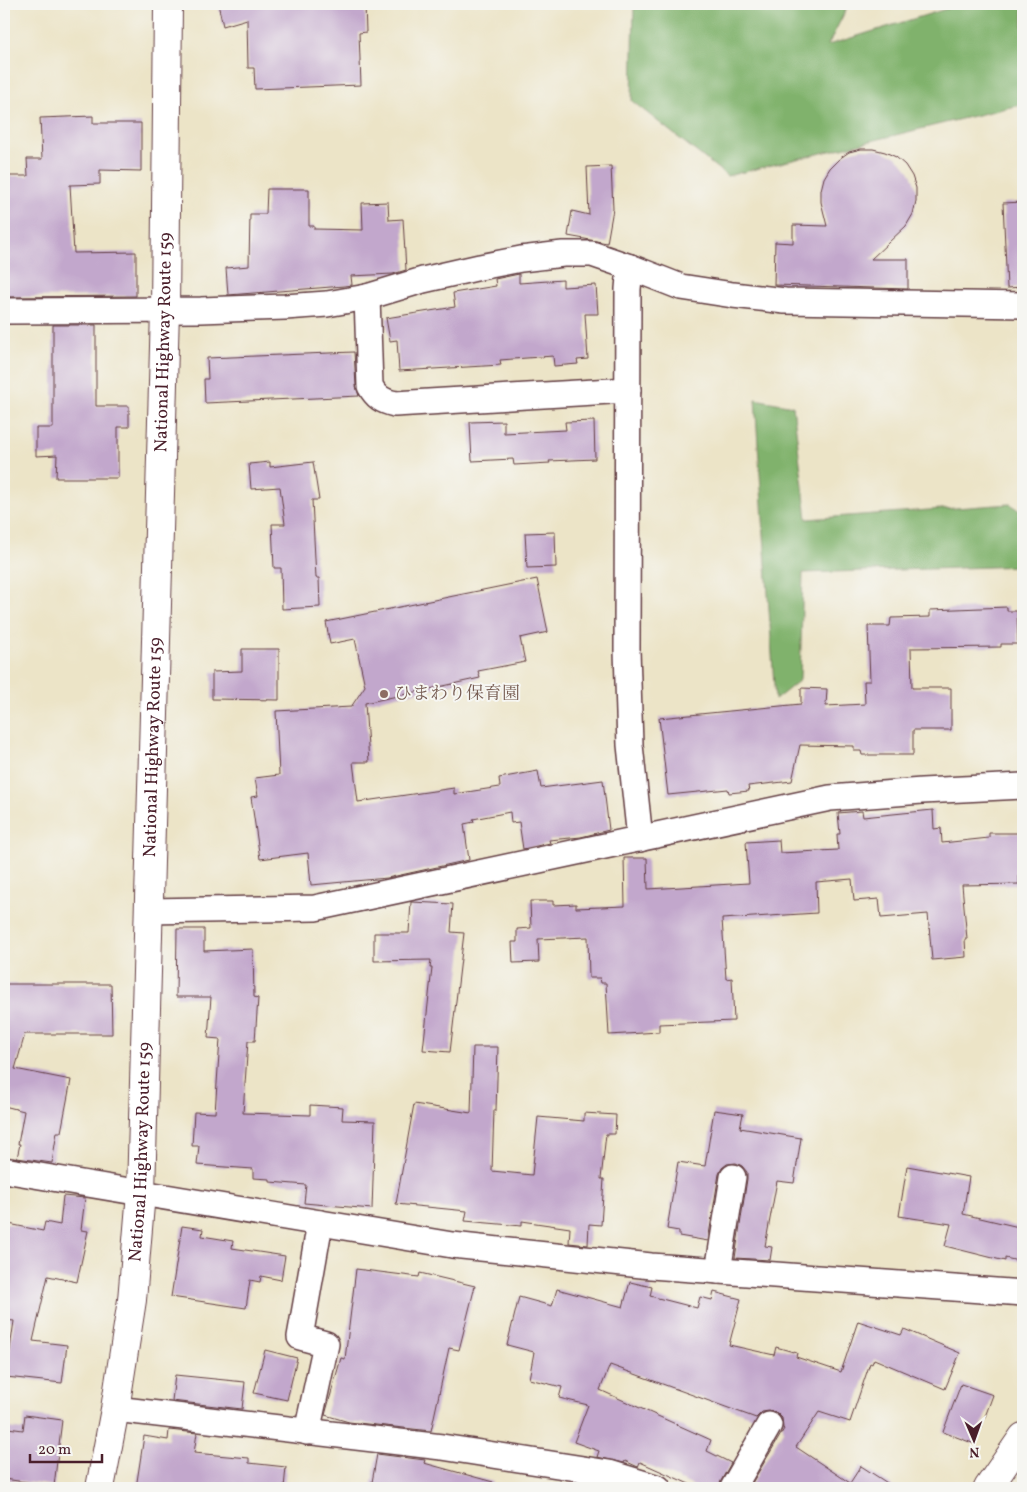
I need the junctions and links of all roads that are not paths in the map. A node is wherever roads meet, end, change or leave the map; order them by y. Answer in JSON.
{"nodes":[{"id":1,"x":168,"y":4,"type":"edge"},
{"id":2,"x":630,"y":267,"type":"junction"},
{"id":3,"x":368,"y":297,"type":"junction"},
{"id":4,"x":1023,"y":305,"type":"edge"},
{"id":5,"x":165,"y":310,"type":"junction"},
{"id":6,"x":4,"y":311,"type":"edge"},
{"id":7,"x":628,"y":390,"type":"junction"},
{"id":8,"x":1023,"y":786,"type":"edge"},
{"id":9,"x":640,"y":838,"type":"junction"},
{"id":10,"x":149,"y":911,"type":"junction"},
{"id":11,"x":4,"y":1170,"type":"edge"},
{"id":12,"x":733,"y":1177,"type":"dead end"},
{"id":13,"x":141,"y":1193,"type":"junction"},
{"id":14,"x":320,"y":1223,"type":"junction"},
{"id":15,"x":718,"y":1271,"type":"junction"},
{"id":16,"x":1023,"y":1293,"type":"edge"},
{"id":17,"x":115,"y":1409,"type":"junction"},
{"id":18,"x":769,"y":1425,"type":"dead end"},
{"id":19,"x":307,"y":1432,"type":"junction"},
{"id":20,"x":1023,"y":1437,"type":"edge"},
{"id":21,"x":100,"y":1488,"type":"edge"},
{"id":22,"x":658,"y":1488,"type":"edge"},
{"id":23,"x":733,"y":1488,"type":"edge"},
{"id":24,"x":988,"y":1488,"type":"edge"}],
"edges":[{"from":1,"to":5,"type":"main road","name":"National Highway Route 159"},
{"from":2,"to":3,"type":"street"},
{"from":2,"to":4,"type":"street"},
{"from":2,"to":7,"type":"street"},
{"from":3,"to":5,"type":"street"},
{"from":3,"to":7,"type":"street"},
{"from":5,"to":6,"type":"street"},
{"from":5,"to":10,"type":"main road","name":"National Highway Route 159"},
{"from":7,"to":9,"type":"street"},
{"from":8,"to":9,"type":"street"},
{"from":9,"to":10,"type":"street"},
{"from":10,"to":13,"type":"main road","name":"National Highway Route 159"},
{"from":11,"to":13,"type":"street"},
{"from":12,"to":15,"type":"street"},
{"from":13,"to":14,"type":"street"},
{"from":13,"to":17,"type":"main road","name":"National Highway Route 159"},
{"from":14,"to":15,"type":"street"},
{"from":14,"to":19,"type":"street"},
{"from":15,"to":16,"type":"street"},
{"from":17,"to":19,"type":"street"},
{"from":17,"to":21,"type":"main road","name":"National Highway Route 159"},
{"from":18,"to":23,"type":"street"},
{"from":19,"to":22,"type":"street"},
{"from":20,"to":24,"type":"main road"}]}
